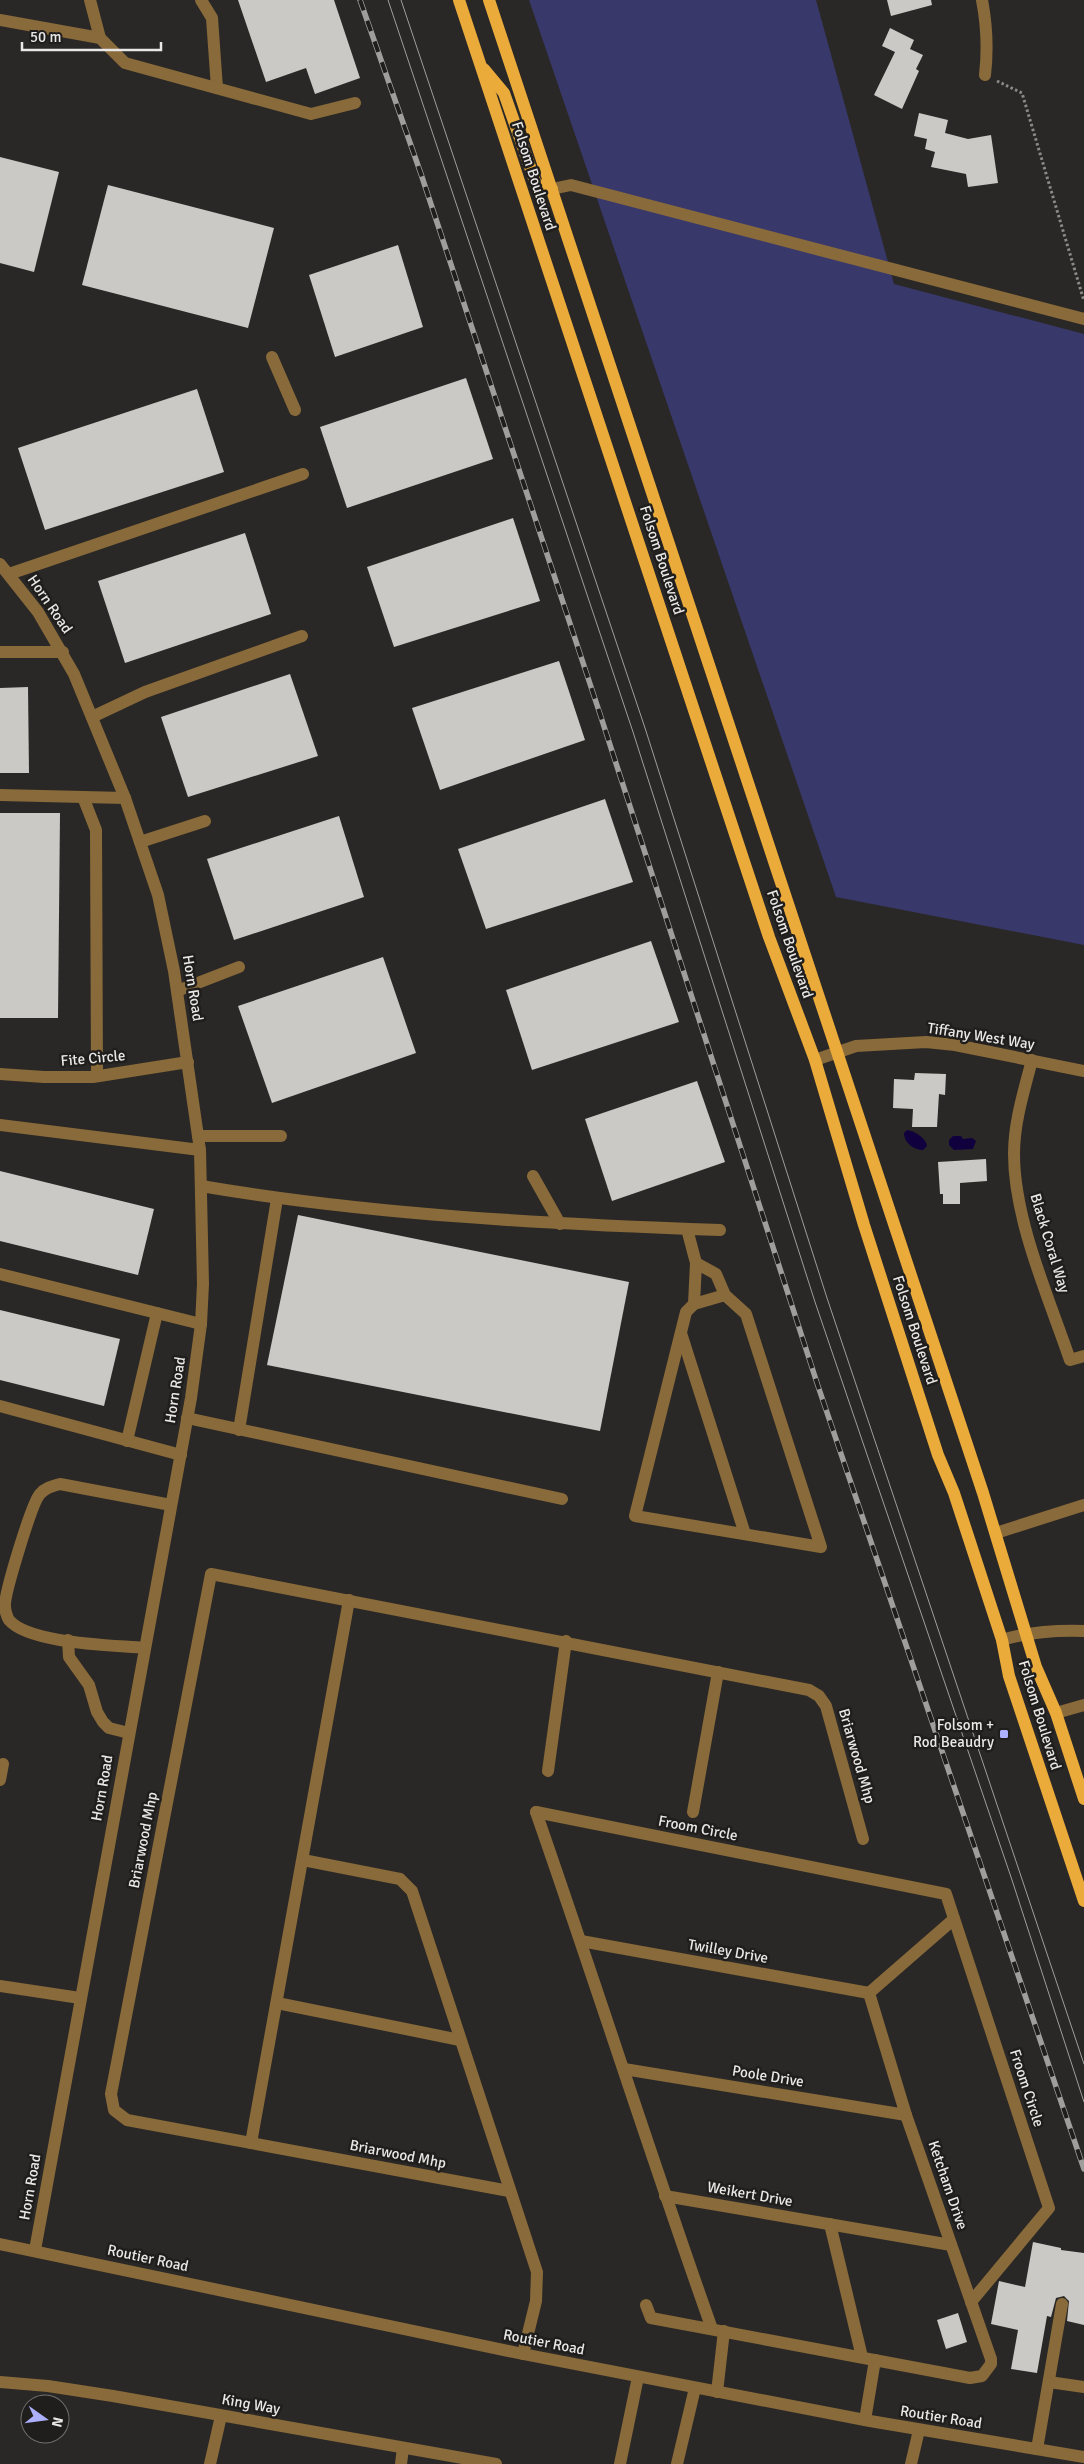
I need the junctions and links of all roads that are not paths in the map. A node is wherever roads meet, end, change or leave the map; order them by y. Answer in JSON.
{"nodes":[{"id":1,"x":90,"y":0,"type":"edge"},
{"id":2,"x":201,"y":0,"type":"edge"},
{"id":3,"x":459,"y":0,"type":"edge"},
{"id":4,"x":490,"y":0,"type":"edge"},
{"id":5,"x":982,"y":0,"type":"edge"},
{"id":6,"x":0,"y":20,"type":"edge"},
{"id":7,"x":100,"y":38,"type":"junction"},
{"id":8,"x":480,"y":63,"type":"junction"},
{"id":9,"x":985,"y":75,"type":"road end"},
{"id":10,"x":217,"y":88,"type":"junction"},
{"id":11,"x":355,"y":103,"type":"dead end"},
{"id":12,"x":552,"y":189,"type":"junction"},
{"id":13,"x":1084,"y":319,"type":"edge"},
{"id":14,"x":272,"y":357,"type":"dead end"},
{"id":15,"x":295,"y":410,"type":"dead end"},
{"id":16,"x":303,"y":474,"type":"dead end"},
{"id":17,"x":4,"y":569,"type":"edge"},
{"id":18,"x":302,"y":636,"type":"dead end"},
{"id":19,"x":0,"y":652,"type":"edge"},
{"id":20,"x":63,"y":652,"type":"junction"},
{"id":21,"x":92,"y":717,"type":"junction"},
{"id":22,"x":0,"y":795,"type":"edge"},
{"id":23,"x":83,"y":797,"type":"junction"},
{"id":24,"x":125,"y":798,"type":"junction"},
{"id":25,"x":205,"y":821,"type":"dead end"},
{"id":26,"x":140,"y":842,"type":"junction"},
{"id":27,"x":239,"y":967,"type":"dead end"},
{"id":28,"x":177,"y":991,"type":"junction"},
{"id":29,"x":837,"y":1052,"type":"junction"},
{"id":30,"x":815,"y":1060,"type":"junction"},
{"id":31,"x":1032,"y":1060,"type":"junction"},
{"id":32,"x":188,"y":1062,"type":"junction"},
{"id":33,"x":1084,"y":1071,"type":"edge"},
{"id":34,"x":0,"y":1074,"type":"edge"},
{"id":35,"x":97,"y":1076,"type":"junction"},
{"id":36,"x":0,"y":1125,"type":"edge"},
{"id":37,"x":198,"y":1136,"type":"junction"},
{"id":38,"x":281,"y":1136,"type":"dead end"},
{"id":39,"x":200,"y":1150,"type":"junction"},
{"id":40,"x":533,"y":1176,"type":"dead end"},
{"id":41,"x":200,"y":1186,"type":"junction"},
{"id":42,"x":277,"y":1199,"type":"junction"},
{"id":43,"x":560,"y":1224,"type":"junction"},
{"id":44,"x":687,"y":1229,"type":"junction"},
{"id":45,"x":720,"y":1230,"type":"dead end"},
{"id":46,"x":696,"y":1263,"type":"junction"},
{"id":47,"x":0,"y":1274,"type":"edge"},
{"id":48,"x":725,"y":1295,"type":"junction"},
{"id":49,"x":694,"y":1304,"type":"junction"},
{"id":50,"x":157,"y":1313,"type":"junction"},
{"id":51,"x":201,"y":1324,"type":"junction"},
{"id":52,"x":681,"y":1333,"type":"junction"},
{"id":53,"x":1084,"y":1356,"type":"edge"},
{"id":54,"x":0,"y":1406,"type":"edge"},
{"id":55,"x":187,"y":1418,"type":"junction"},
{"id":56,"x":239,"y":1430,"type":"junction"},
{"id":57,"x":127,"y":1440,"type":"junction"},
{"id":58,"x":181,"y":1455,"type":"junction"},
{"id":59,"x":562,"y":1499,"type":"dead end"},
{"id":60,"x":172,"y":1504,"type":"junction"},
{"id":61,"x":1084,"y":1505,"type":"edge"},
{"id":62,"x":996,"y":1533,"type":"junction"},
{"id":63,"x":745,"y":1534,"type":"junction"},
{"id":64,"x":349,"y":1600,"type":"junction"},
{"id":65,"x":1084,"y":1631,"type":"edge"},
{"id":66,"x":1026,"y":1633,"type":"junction"},
{"id":67,"x":68,"y":1640,"type":"junction"},
{"id":68,"x":1002,"y":1640,"type":"junction"},
{"id":69,"x":566,"y":1642,"type":"junction"},
{"id":70,"x":145,"y":1648,"type":"junction"},
{"id":71,"x":718,"y":1672,"type":"junction"},
{"id":72,"x":1084,"y":1705,"type":"edge"},
{"id":73,"x":1056,"y":1712,"type":"junction"},
{"id":74,"x":129,"y":1733,"type":"junction"},
{"id":75,"x":3,"y":1764,"type":"dead end"},
{"id":76,"x":548,"y":1771,"type":"dead end"},
{"id":77,"x":1080,"y":1772,"type":"edge"},
{"id":78,"x":0,"y":1780,"type":"edge"},
{"id":79,"x":1084,"y":1799,"type":"edge"},
{"id":80,"x":694,"y":1812,"type":"dead end"},
{"id":81,"x":863,"y":1839,"type":"dead end"},
{"id":82,"x":303,"y":1860,"type":"junction"},
{"id":83,"x":1084,"y":1900,"type":"edge"},
{"id":84,"x":954,"y":1919,"type":"junction"},
{"id":85,"x":581,"y":1941,"type":"junction"},
{"id":86,"x":0,"y":1986,"type":"edge"},
{"id":87,"x":869,"y":1993,"type":"junction"},
{"id":88,"x":80,"y":1998,"type":"junction"},
{"id":89,"x":277,"y":2004,"type":"junction"},
{"id":90,"x":460,"y":2040,"type":"junction"},
{"id":91,"x":624,"y":2069,"type":"junction"},
{"id":92,"x":906,"y":2115,"type":"junction"},
{"id":93,"x":251,"y":2143,"type":"junction"},
{"id":94,"x":509,"y":2191,"type":"junction"},
{"id":95,"x":665,"y":2196,"type":"junction"},
{"id":96,"x":830,"y":2224,"type":"junction"},
{"id":97,"x":0,"y":2244,"type":"edge"},
{"id":98,"x":951,"y":2245,"type":"junction"},
{"id":99,"x":35,"y":2250,"type":"junction"},
{"id":100,"x":972,"y":2302,"type":"junction"},
{"id":101,"x":1062,"y":2304,"type":"dead end"},
{"id":102,"x":646,"y":2305,"type":"dead end"},
{"id":103,"x":718,"y":2330,"type":"junction"},
{"id":104,"x":522,"y":2354,"type":"junction"},
{"id":105,"x":862,"y":2357,"type":"junction"},
{"id":106,"x":875,"y":2360,"type":"junction"},
{"id":107,"x":638,"y":2377,"type":"junction"},
{"id":108,"x":0,"y":2382,"type":"edge"},
{"id":109,"x":1049,"y":2382,"type":"junction"},
{"id":110,"x":695,"y":2388,"type":"junction"},
{"id":111,"x":1084,"y":2388,"type":"edge"},
{"id":112,"x":717,"y":2392,"type":"junction"},
{"id":113,"x":221,"y":2416,"type":"junction"},
{"id":114,"x":865,"y":2420,"type":"junction"},
{"id":115,"x":919,"y":2430,"type":"junction"},
{"id":116,"x":403,"y":2448,"type":"junction"},
{"id":117,"x":1037,"y":2449,"type":"junction"},
{"id":118,"x":1084,"y":2457,"type":"edge"},
{"id":119,"x":210,"y":2464,"type":"edge"},
{"id":120,"x":401,"y":2464,"type":"edge"},
{"id":121,"x":496,"y":2464,"type":"edge"},
{"id":122,"x":620,"y":2464,"type":"edge"},
{"id":123,"x":677,"y":2464,"type":"edge"},
{"id":124,"x":911,"y":2464,"type":"edge"}],
"edges":[{"from":1,"to":7,"type":"street"},
{"from":2,"to":10,"type":"street"},
{"from":3,"to":8,"type":"main road","name":"Folsom Boulevard"},
{"from":4,"to":12,"type":"main road","name":"Folsom Boulevard"},
{"from":5,"to":9,"type":"street"},
{"from":6,"to":7,"type":"street"},
{"from":7,"to":10,"type":"street"},
{"from":8,"to":12,"type":"main road"},
{"from":8,"to":30,"type":"main road","name":"Folsom Boulevard"},
{"from":10,"to":11,"type":"street"},
{"from":12,"to":13,"type":"street"},
{"from":12,"to":29,"type":"main road","name":"Folsom Boulevard"},
{"from":14,"to":15,"type":"street"},
{"from":16,"to":17,"type":"street"},
{"from":17,"to":20,"type":"street","name":"Horn Road"},
{"from":18,"to":21,"type":"street"},
{"from":19,"to":20,"type":"street"},
{"from":20,"to":21,"type":"street","name":"Horn Road"},
{"from":21,"to":24,"type":"street","name":"Horn Road"},
{"from":22,"to":23,"type":"street"},
{"from":23,"to":24,"type":"street"},
{"from":23,"to":35,"type":"street"},
{"from":24,"to":26,"type":"street","name":"Horn Road"},
{"from":25,"to":26,"type":"street"},
{"from":26,"to":28,"type":"street","name":"Horn Road"},
{"from":27,"to":28,"type":"street"},
{"from":28,"to":32,"type":"street","name":"Horn Road"},
{"from":29,"to":30,"type":"street","name":"Tiffany West Way"},
{"from":29,"to":31,"type":"street","name":"Tiffany West Way"},
{"from":29,"to":62,"type":"main road","name":"Folsom Boulevard"},
{"from":30,"to":68,"type":"main road","name":"Folsom Boulevard"},
{"from":31,"to":33,"type":"street","name":"Tiffany West Way"},
{"from":31,"to":53,"type":"street","name":"Black Coral Way"},
{"from":32,"to":35,"type":"street","name":"Fite Circle"},
{"from":32,"to":37,"type":"street","name":"Horn Road"},
{"from":34,"to":35,"type":"street","name":"Fite Circle"},
{"from":36,"to":39,"type":"street"},
{"from":37,"to":38,"type":"street"},
{"from":37,"to":39,"type":"street","name":"Horn Road"},
{"from":39,"to":41,"type":"street","name":"Horn Road"},
{"from":40,"to":43,"type":"street"},
{"from":41,"to":42,"type":"street"},
{"from":41,"to":51,"type":"street","name":"Horn Road"},
{"from":42,"to":43,"type":"street"},
{"from":42,"to":56,"type":"street"},
{"from":43,"to":44,"type":"street"},
{"from":44,"to":45,"type":"street"},
{"from":44,"to":46,"type":"street"},
{"from":46,"to":48,"type":"street"},
{"from":46,"to":49,"type":"street"},
{"from":47,"to":50,"type":"street"},
{"from":48,"to":49,"type":"street"},
{"from":48,"to":63,"type":"street"},
{"from":49,"to":52,"type":"street"},
{"from":50,"to":51,"type":"street"},
{"from":50,"to":57,"type":"street"},
{"from":51,"to":55,"type":"street","name":"Horn Road"},
{"from":52,"to":63,"type":"street"},
{"from":52,"to":63,"type":"street"},
{"from":54,"to":57,"type":"street"},
{"from":55,"to":56,"type":"street"},
{"from":55,"to":58,"type":"street","name":"Horn Road"},
{"from":56,"to":59,"type":"street"},
{"from":57,"to":58,"type":"street"},
{"from":58,"to":60,"type":"street","name":"Horn Road"},
{"from":60,"to":67,"type":"street"},
{"from":60,"to":70,"type":"street","name":"Horn Road"},
{"from":61,"to":62,"type":"street"},
{"from":62,"to":66,"type":"main road","name":"Folsom Boulevard"},
{"from":64,"to":69,"type":"street","name":"Briarwood Mhp"},
{"from":64,"to":82,"type":"street"},
{"from":64,"to":93,"type":"street","name":"Briarwood Mhp"},
{"from":65,"to":66,"type":"street"},
{"from":66,"to":68,"type":"street"},
{"from":66,"to":73,"type":"main road","name":"Folsom Boulevard"},
{"from":67,"to":70,"type":"street"},
{"from":67,"to":74,"type":"street"},
{"from":68,"to":83,"type":"main road","name":"Folsom Boulevard"},
{"from":69,"to":71,"type":"street","name":"Briarwood Mhp"},
{"from":69,"to":76,"type":"street"},
{"from":70,"to":74,"type":"street","name":"Horn Road"},
{"from":71,"to":80,"type":"street"},
{"from":71,"to":81,"type":"street","name":"Briarwood Mhp"},
{"from":72,"to":73,"type":"street"},
{"from":73,"to":77,"type":"main road","name":"Folsom Boulevard"},
{"from":74,"to":88,"type":"street","name":"Horn Road"},
{"from":75,"to":78,"type":"street"},
{"from":77,"to":79,"type":"main road","name":"Folsom Boulevard"},
{"from":82,"to":89,"type":"street"},
{"from":82,"to":90,"type":"street"},
{"from":84,"to":85,"type":"street","name":"Froom Circle"},
{"from":84,"to":87,"type":"street"},
{"from":84,"to":100,"type":"street","name":"Froom Circle"},
{"from":85,"to":87,"type":"street","name":"Twilley Drive"},
{"from":85,"to":91,"type":"street","name":"Froom Circle"},
{"from":86,"to":88,"type":"street"},
{"from":87,"to":92,"type":"street","name":"Ketcham Drive"},
{"from":88,"to":99,"type":"street","name":"Horn Road"},
{"from":89,"to":90,"type":"street"},
{"from":89,"to":93,"type":"street"},
{"from":90,"to":94,"type":"street"},
{"from":91,"to":92,"type":"street","name":"Poole Drive"},
{"from":91,"to":95,"type":"street","name":"Froom Circle"},
{"from":92,"to":98,"type":"street","name":"Ketcham Drive"},
{"from":93,"to":94,"type":"street","name":"Briarwood Mhp"},
{"from":94,"to":104,"type":"street"},
{"from":95,"to":96,"type":"street","name":"Weikert Drive"},
{"from":95,"to":103,"type":"street","name":"Froom Circle"},
{"from":96,"to":98,"type":"street","name":"Weikert Drive"},
{"from":96,"to":105,"type":"street"},
{"from":97,"to":99,"type":"street","name":"Routier Road"},
{"from":98,"to":100,"type":"street","name":"Ketcham Drive"},
{"from":99,"to":104,"type":"street","name":"Routier Road"},
{"from":100,"to":106,"type":"street","name":"Ketcham Drive"},
{"from":101,"to":109,"type":"street"},
{"from":102,"to":103,"type":"street","name":"Ketcham Drive"},
{"from":103,"to":105,"type":"street","name":"Ketcham Drive"},
{"from":103,"to":112,"type":"street"},
{"from":104,"to":107,"type":"street","name":"Routier Road"},
{"from":105,"to":106,"type":"street","name":"Ketcham Drive"},
{"from":106,"to":114,"type":"street"},
{"from":107,"to":110,"type":"street","name":"Routier Road"},
{"from":107,"to":122,"type":"street"},
{"from":108,"to":113,"type":"street","name":"King Way"},
{"from":109,"to":111,"type":"street"},
{"from":109,"to":117,"type":"street"},
{"from":110,"to":112,"type":"street","name":"Routier Road"},
{"from":110,"to":123,"type":"street"},
{"from":112,"to":114,"type":"street","name":"Routier Road"},
{"from":113,"to":116,"type":"street","name":"King Way"},
{"from":113,"to":119,"type":"street"},
{"from":114,"to":115,"type":"street","name":"Routier Road"},
{"from":115,"to":117,"type":"street","name":"Routier Road"},
{"from":115,"to":124,"type":"street"},
{"from":116,"to":120,"type":"street"},
{"from":116,"to":121,"type":"street","name":"King Way"},
{"from":117,"to":118,"type":"street","name":"Routier Road"}]}
